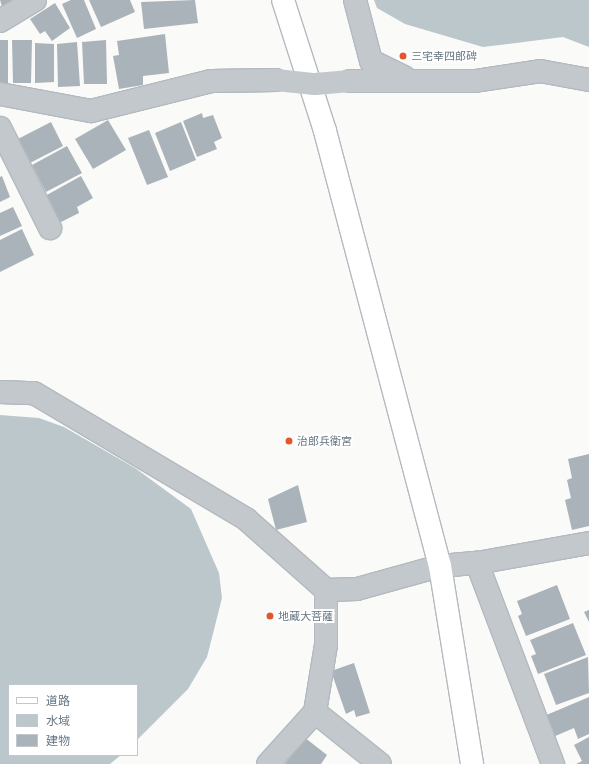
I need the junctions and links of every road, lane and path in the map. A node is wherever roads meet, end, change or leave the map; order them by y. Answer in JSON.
{"nodes":[{"id":1,"x":36,"y":0,"type":"edge"},
{"id":2,"x":283,"y":0,"type":"edge"},
{"id":3,"x":355,"y":0,"type":"edge"},
{"id":4,"x":0,"y":21,"type":"edge"},
{"id":5,"x":409,"y":79,"type":"junction"},
{"id":6,"x":589,"y":80,"type":"edge"},
{"id":7,"x":0,"y":94,"type":"edge"},
{"id":8,"x":0,"y":128,"type":"edge"},
{"id":9,"x":50,"y":228,"type":"dead end"},
{"id":10,"x":0,"y":392,"type":"edge"},
{"id":11,"x":589,"y":543,"type":"edge"},
{"id":12,"x":477,"y":563,"type":"junction"},
{"id":13,"x":440,"y":566,"type":"junction"},
{"id":14,"x":326,"y":590,"type":"junction"},
{"id":15,"x":315,"y":712,"type":"junction"},
{"id":16,"x":268,"y":764,"type":"edge"},
{"id":17,"x":380,"y":764,"type":"edge"},
{"id":18,"x":472,"y":764,"type":"edge"},
{"id":19,"x":553,"y":764,"type":"edge"}],
"edges":[{"from":1,"to":4,"type":"street"},
{"from":2,"to":13,"type":"street"},
{"from":3,"to":5,"type":"street"},
{"from":5,"to":6,"type":"street"},
{"from":5,"to":7,"type":"street","bridge":true},
{"from":8,"to":9,"type":"street"},
{"from":10,"to":14,"type":"street"},
{"from":11,"to":12,"type":"street"},
{"from":12,"to":13,"type":"street"},
{"from":12,"to":19,"type":"street"},
{"from":13,"to":14,"type":"street"},
{"from":13,"to":18,"type":"street"},
{"from":14,"to":15,"type":"street"},
{"from":15,"to":16,"type":"street"},
{"from":15,"to":17,"type":"street"}]}
